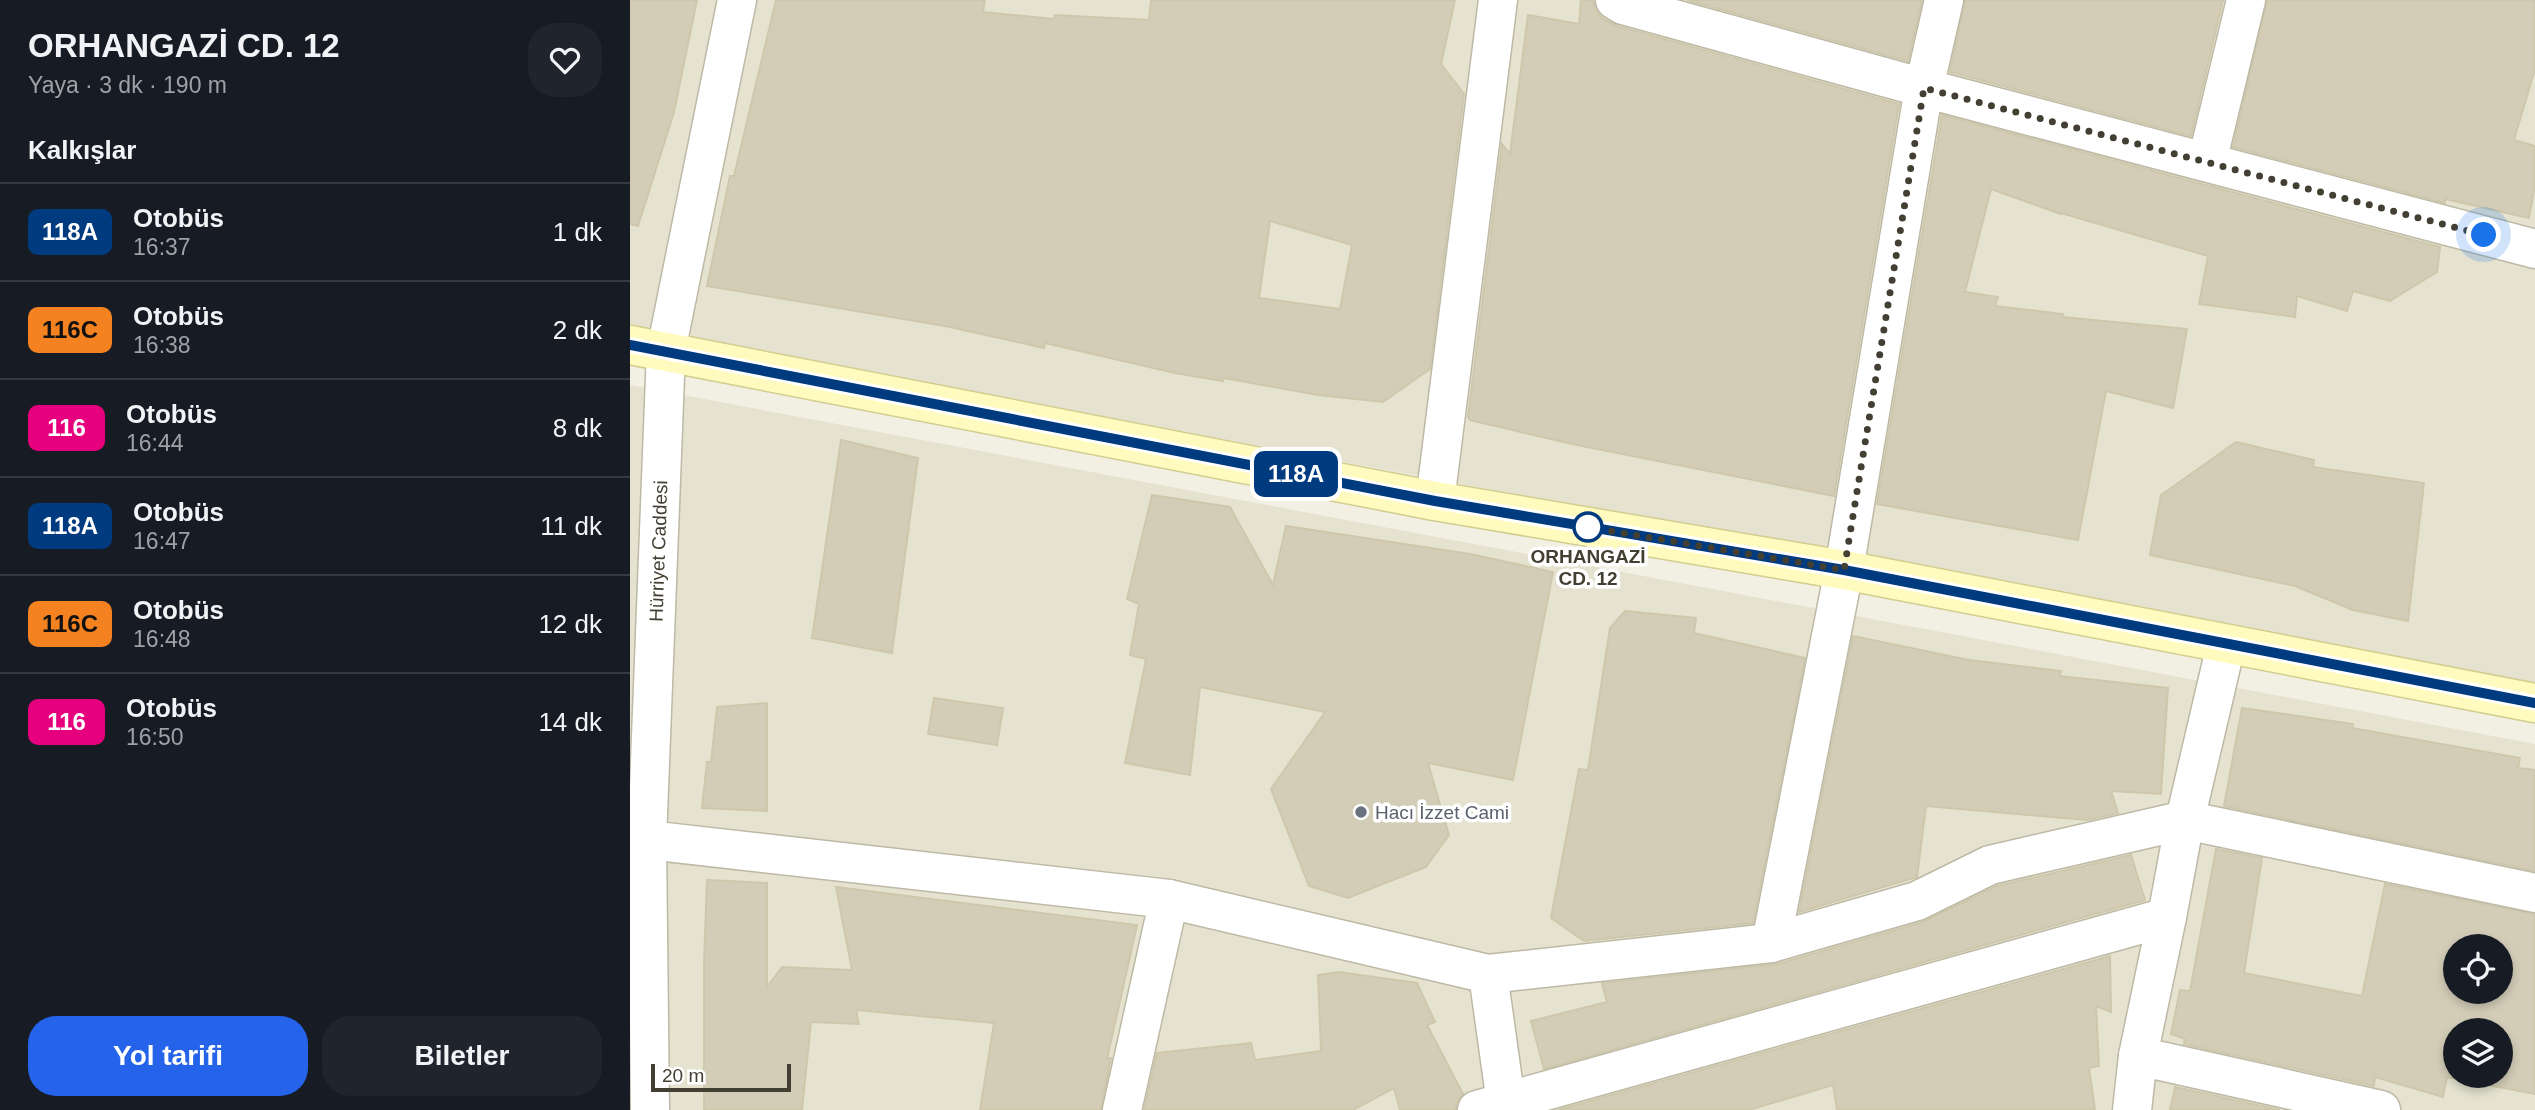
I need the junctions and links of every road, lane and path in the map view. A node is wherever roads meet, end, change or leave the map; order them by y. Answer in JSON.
{"nodes":[{"id":1,"x":737,"y":0,"type":"edge"},
{"id":2,"x":1498,"y":0,"type":"edge"},
{"id":3,"x":1615,"y":0,"type":"edge"},
{"id":4,"x":1944,"y":0,"type":"edge"},
{"id":5,"x":2246,"y":0,"type":"edge"},
{"id":6,"x":1924,"y":88,"type":"junction"},
{"id":7,"x":2207,"y":162,"type":"junction"},
{"id":8,"x":2535,"y":249,"type":"edge"},
{"id":9,"x":648,"y":348,"type":"edge"},
{"id":10,"x":1435,"y":501,"type":"junction"},
{"id":11,"x":1844,"y":570,"type":"junction"},
{"id":12,"x":2226,"y":645,"type":"junction"},
{"id":13,"x":2534,"y":698,"type":"edge"},
{"id":14,"x":2185,"y":820,"type":"junction"},
{"id":15,"x":638,"y":839,"type":"edge"},
{"id":16,"x":2535,"y":893,"type":"edge"},
{"id":17,"x":1170,"y":899,"type":"junction"},
{"id":18,"x":2167,"y":917,"type":"junction"},
{"id":19,"x":1771,"y":943,"type":"junction"},
{"id":20,"x":1488,"y":974,"type":"junction"},
{"id":21,"x":2138,"y":1056,"type":"junction"},
{"id":22,"x":1496,"y":1107,"type":"edge"},
{"id":23,"x":650,"y":1110,"type":"edge"},
{"id":24,"x":1122,"y":1110,"type":"edge"},
{"id":25,"x":2132,"y":1110,"type":"edge"},
{"id":26,"x":2381,"y":1110,"type":"edge"}],
"edges":[{"from":1,"to":9,"type":"street","name":"Hürriyet Caddesi"},
{"from":2,"to":10,"type":"street"},
{"from":3,"to":6,"type":"street"},
{"from":4,"to":6,"type":"street"},
{"from":5,"to":7,"type":"street"},
{"from":6,"to":7,"type":"street"},
{"from":6,"to":11,"type":"street"},
{"from":7,"to":8,"type":"street"},
{"from":9,"to":10,"type":"street"},
{"from":9,"to":15,"type":"street","name":"Hürriyet Caddesi"},
{"from":10,"to":11,"type":"street"},
{"from":11,"to":12,"type":"street"},
{"from":11,"to":19,"type":"street"},
{"from":12,"to":13,"type":"street"},
{"from":12,"to":14,"type":"street"},
{"from":14,"to":16,"type":"street"},
{"from":14,"to":18,"type":"street"},
{"from":14,"to":19,"type":"street"},
{"from":15,"to":17,"type":"street"},
{"from":15,"to":23,"type":"street","name":"Hürriyet Caddesi"},
{"from":17,"to":20,"type":"street"},
{"from":17,"to":24,"type":"street"},
{"from":18,"to":21,"type":"street"},
{"from":18,"to":22,"type":"street"},
{"from":19,"to":20,"type":"street"},
{"from":20,"to":22,"type":"street"},
{"from":21,"to":25,"type":"street"},
{"from":21,"to":26,"type":"street"}]}
